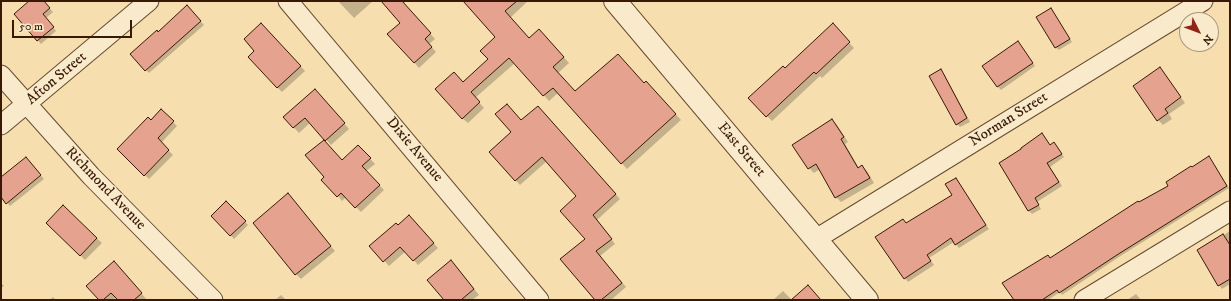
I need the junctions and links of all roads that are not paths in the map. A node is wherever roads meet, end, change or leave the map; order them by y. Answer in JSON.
{"nodes":[{"id":1,"x":149,"y":1,"type":"edge"},
{"id":2,"x":288,"y":1,"type":"edge"},
{"id":3,"x":615,"y":1,"type":"edge"},
{"id":4,"x":1203,"y":1,"type":"edge"},
{"id":5,"x":1,"y":75,"type":"edge"},
{"id":6,"x":27,"y":104,"type":"junction"},
{"id":7,"x":1,"y":125,"type":"edge"},
{"id":8,"x":1230,"y":211,"type":"edge"},
{"id":9,"x":816,"y":239,"type":"junction"},
{"id":10,"x":213,"y":300,"type":"edge"},
{"id":11,"x":539,"y":300,"type":"edge"},
{"id":12,"x":867,"y":300,"type":"edge"},
{"id":13,"x":1084,"y":300,"type":"edge"}],
"edges":[{"from":1,"to":6,"type":"street","name":"Afton Street"},
{"from":2,"to":11,"type":"street","name":"Dixie Avenue"},
{"from":3,"to":9,"type":"street","name":"East Street"},
{"from":4,"to":9,"type":"street","name":"Norman Street"},
{"from":5,"to":6,"type":"street","name":"Richmond Avenue"},
{"from":6,"to":7,"type":"street","name":"Afton Street"},
{"from":6,"to":10,"type":"street","name":"Richmond Avenue"},
{"from":8,"to":13,"type":"street"},
{"from":9,"to":12,"type":"street","name":"East Street"}]}
